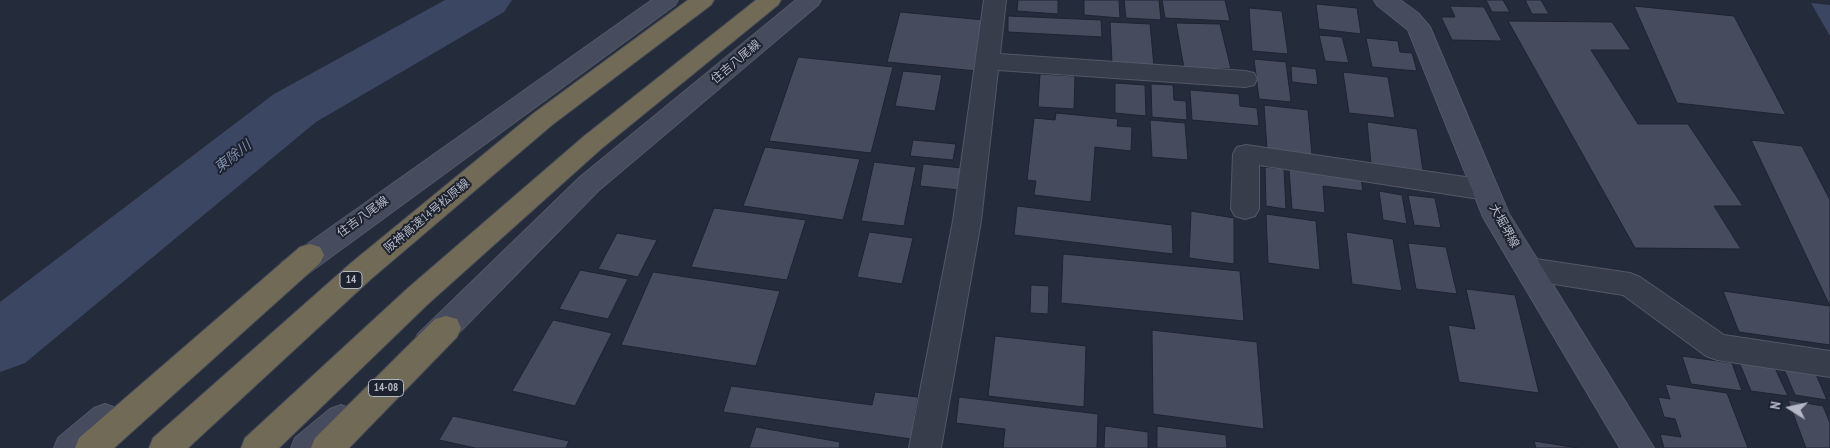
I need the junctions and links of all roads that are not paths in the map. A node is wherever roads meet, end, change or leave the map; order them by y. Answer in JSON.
{"nodes":[{"id":1,"x":667,"y":0,"type":"edge"},
{"id":2,"x":703,"y":0,"type":"edge"},
{"id":3,"x":770,"y":0,"type":"edge"},
{"id":4,"x":810,"y":0,"type":"edge"},
{"id":5,"x":995,"y":0,"type":"edge"},
{"id":6,"x":1384,"y":0,"type":"edge"},
{"id":7,"x":987,"y":61,"type":"junction"},
{"id":8,"x":1245,"y":79,"type":"dead end"},
{"id":9,"x":1486,"y":190,"type":"junction"},
{"id":10,"x":1245,"y":209,"type":"dead end"},
{"id":11,"x":310,"y":256,"type":"junction"},
{"id":12,"x":1530,"y":269,"type":"junction"},
{"id":13,"x":446,"y":328,"type":"junction"},
{"id":14,"x":1830,"y":364,"type":"edge"},
{"id":15,"x":70,"y":448,"type":"edge"},
{"id":16,"x":91,"y":448,"type":"edge"},
{"id":17,"x":165,"y":448,"type":"edge"},
{"id":18,"x":258,"y":448,"type":"edge"},
{"id":19,"x":307,"y":448,"type":"edge"},
{"id":20,"x":327,"y":448,"type":"edge"},
{"id":21,"x":348,"y":448,"type":"edge"},
{"id":22,"x":925,"y":448,"type":"edge"},
{"id":23,"x":1638,"y":448,"type":"edge"}],
"edges":[{"from":1,"to":11,"type":"main road","name":"住吉八尾線"},
{"from":2,"to":17,"type":"highway","name":"阪神高速14号松原線","number":"14"},
{"from":3,"to":18,"type":"highway"},
{"from":4,"to":13,"type":"main road","name":"住吉八尾線"},
{"from":5,"to":7,"type":"street"},
{"from":6,"to":9,"type":"main road","name":"大堀堺線"},
{"from":7,"to":8,"type":"street"},
{"from":7,"to":22,"type":"street"},
{"from":9,"to":10,"type":"street"},
{"from":9,"to":12,"type":"main road","name":"大堀堺線"},
{"from":11,"to":15,"type":"main road","name":"住吉八尾線"},
{"from":11,"to":16,"type":"highway"},
{"from":12,"to":14,"type":"street"},
{"from":12,"to":23,"type":"main road","name":"大堀堺線"},
{"from":13,"to":19,"type":"main road","name":"住吉八尾線"},
{"from":13,"to":20,"type":"highway","number":"14-08"},
{"from":13,"to":21,"type":"street"}]}
